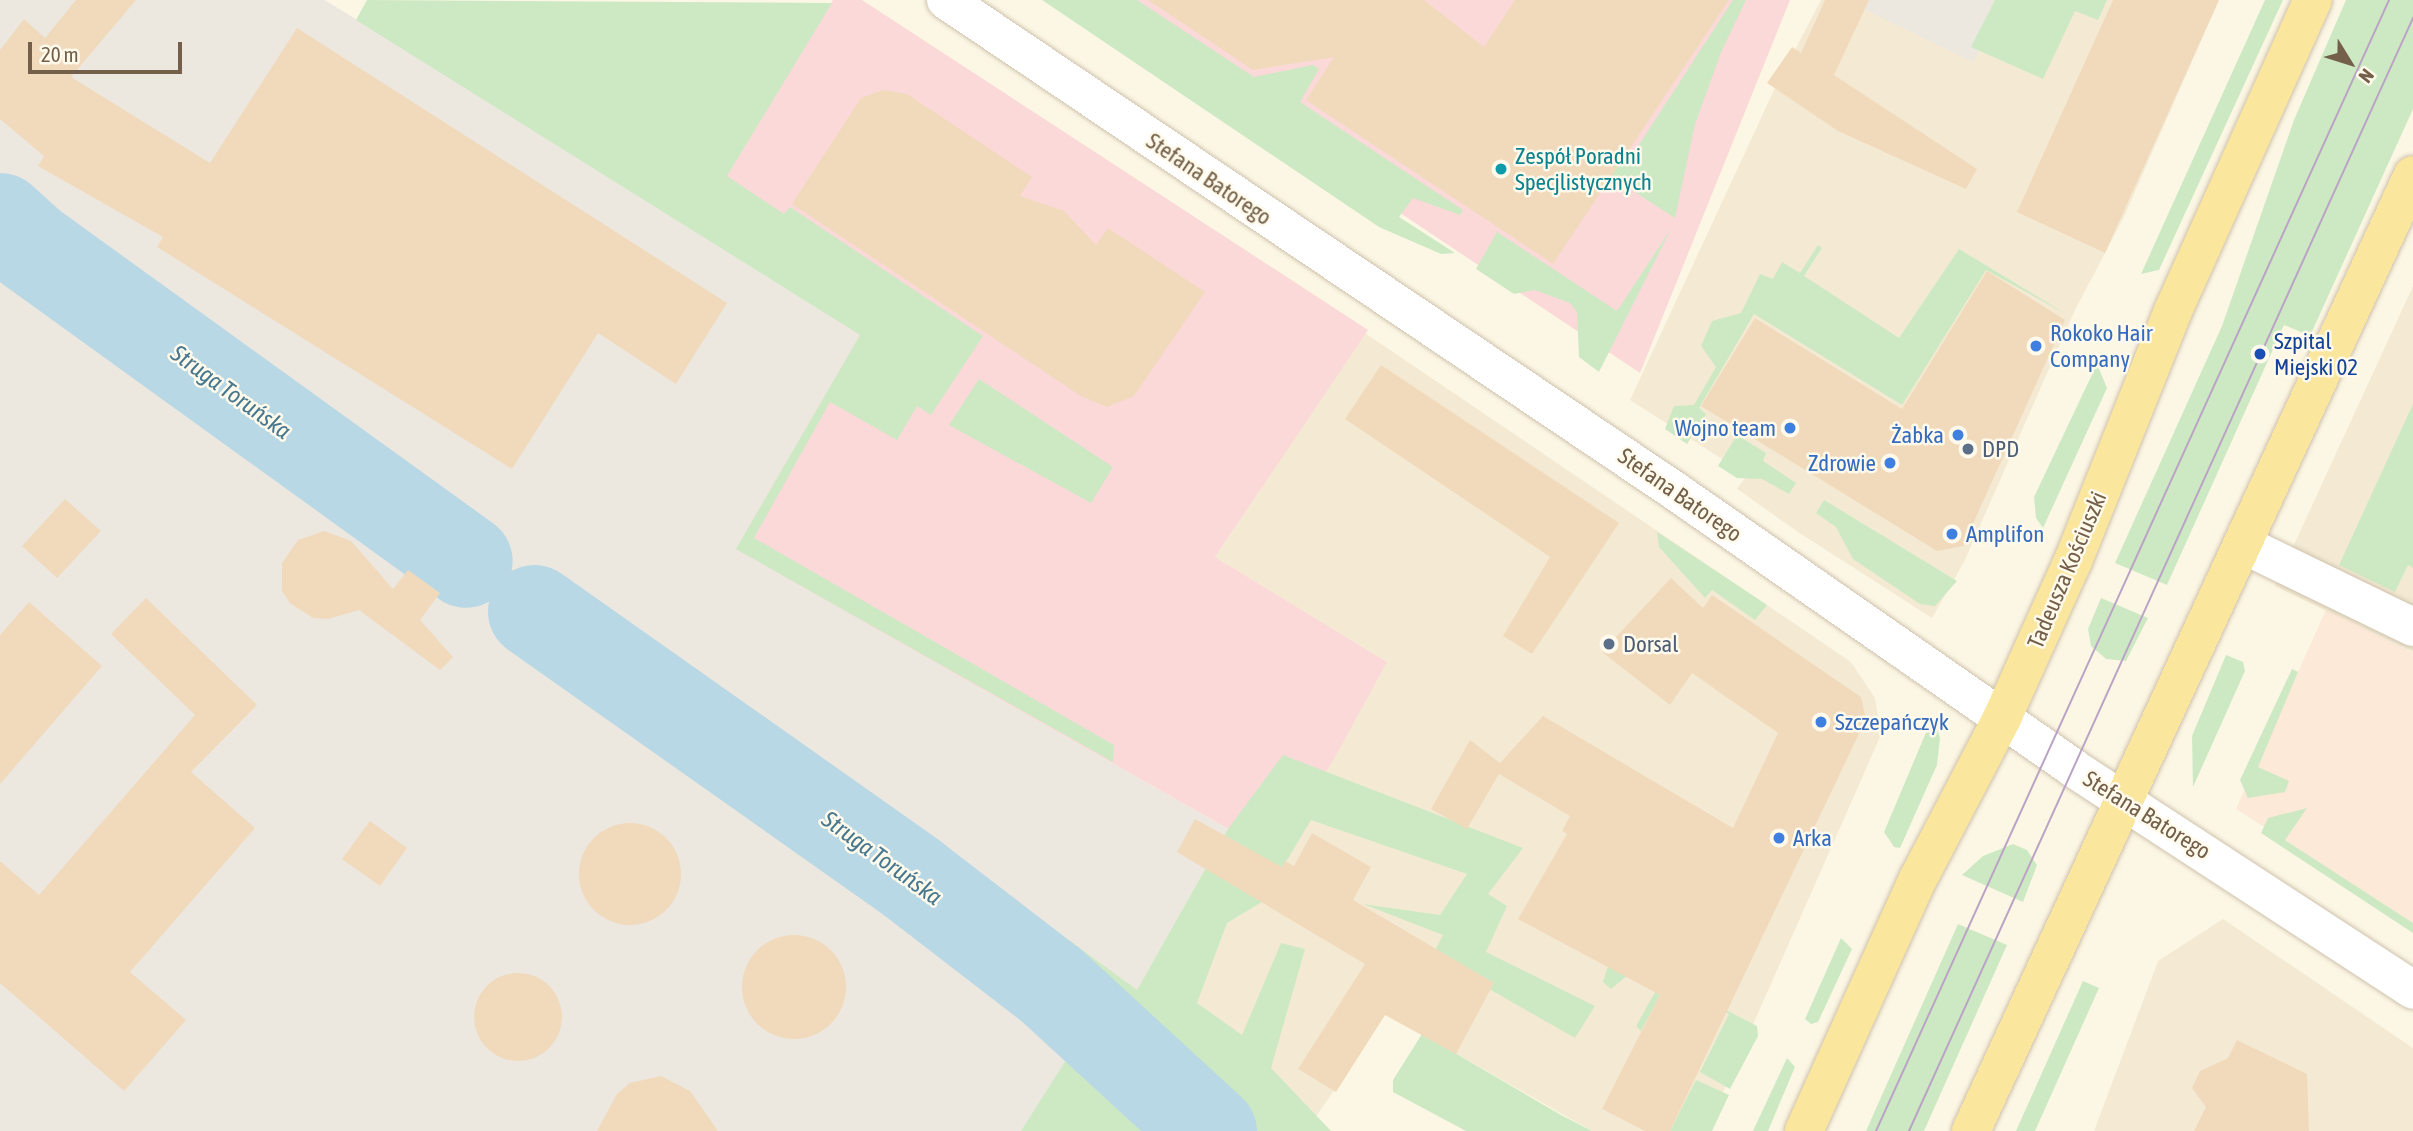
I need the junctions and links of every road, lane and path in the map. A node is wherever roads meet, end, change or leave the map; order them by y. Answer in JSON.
{"nodes":[{"id":1,"x":946,"y":0,"type":"edge"},
{"id":2,"x":2313,"y":0,"type":"edge"},
{"id":3,"x":2413,"y":176,"type":"edge"},
{"id":4,"x":2244,"y":545,"type":"junction"},
{"id":5,"x":2413,"y":626,"type":"edge"},
{"id":6,"x":2003,"y":718,"type":"junction"},
{"id":7,"x":2121,"y":800,"type":"junction"},
{"id":8,"x":2413,"y":990,"type":"edge"},
{"id":9,"x":1804,"y":1131,"type":"edge"},
{"id":10,"x":1971,"y":1131,"type":"edge"}],
"edges":[{"from":1,"to":6,"type":"street","name":"Stefana Batorego"},
{"from":2,"to":6,"type":"main road","name":"Tadeusza Kościuszki"},
{"from":3,"to":4,"type":"main road"},
{"from":4,"to":5,"type":"street"},
{"from":4,"to":7,"type":"main road"},
{"from":6,"to":7,"type":"street","name":"Stefana Batorego"},
{"from":6,"to":9,"type":"main road","name":"Tadeusza Kościuszki"},
{"from":7,"to":8,"type":"street","name":"Stefana Batorego"},
{"from":7,"to":10,"type":"main road"}]}
